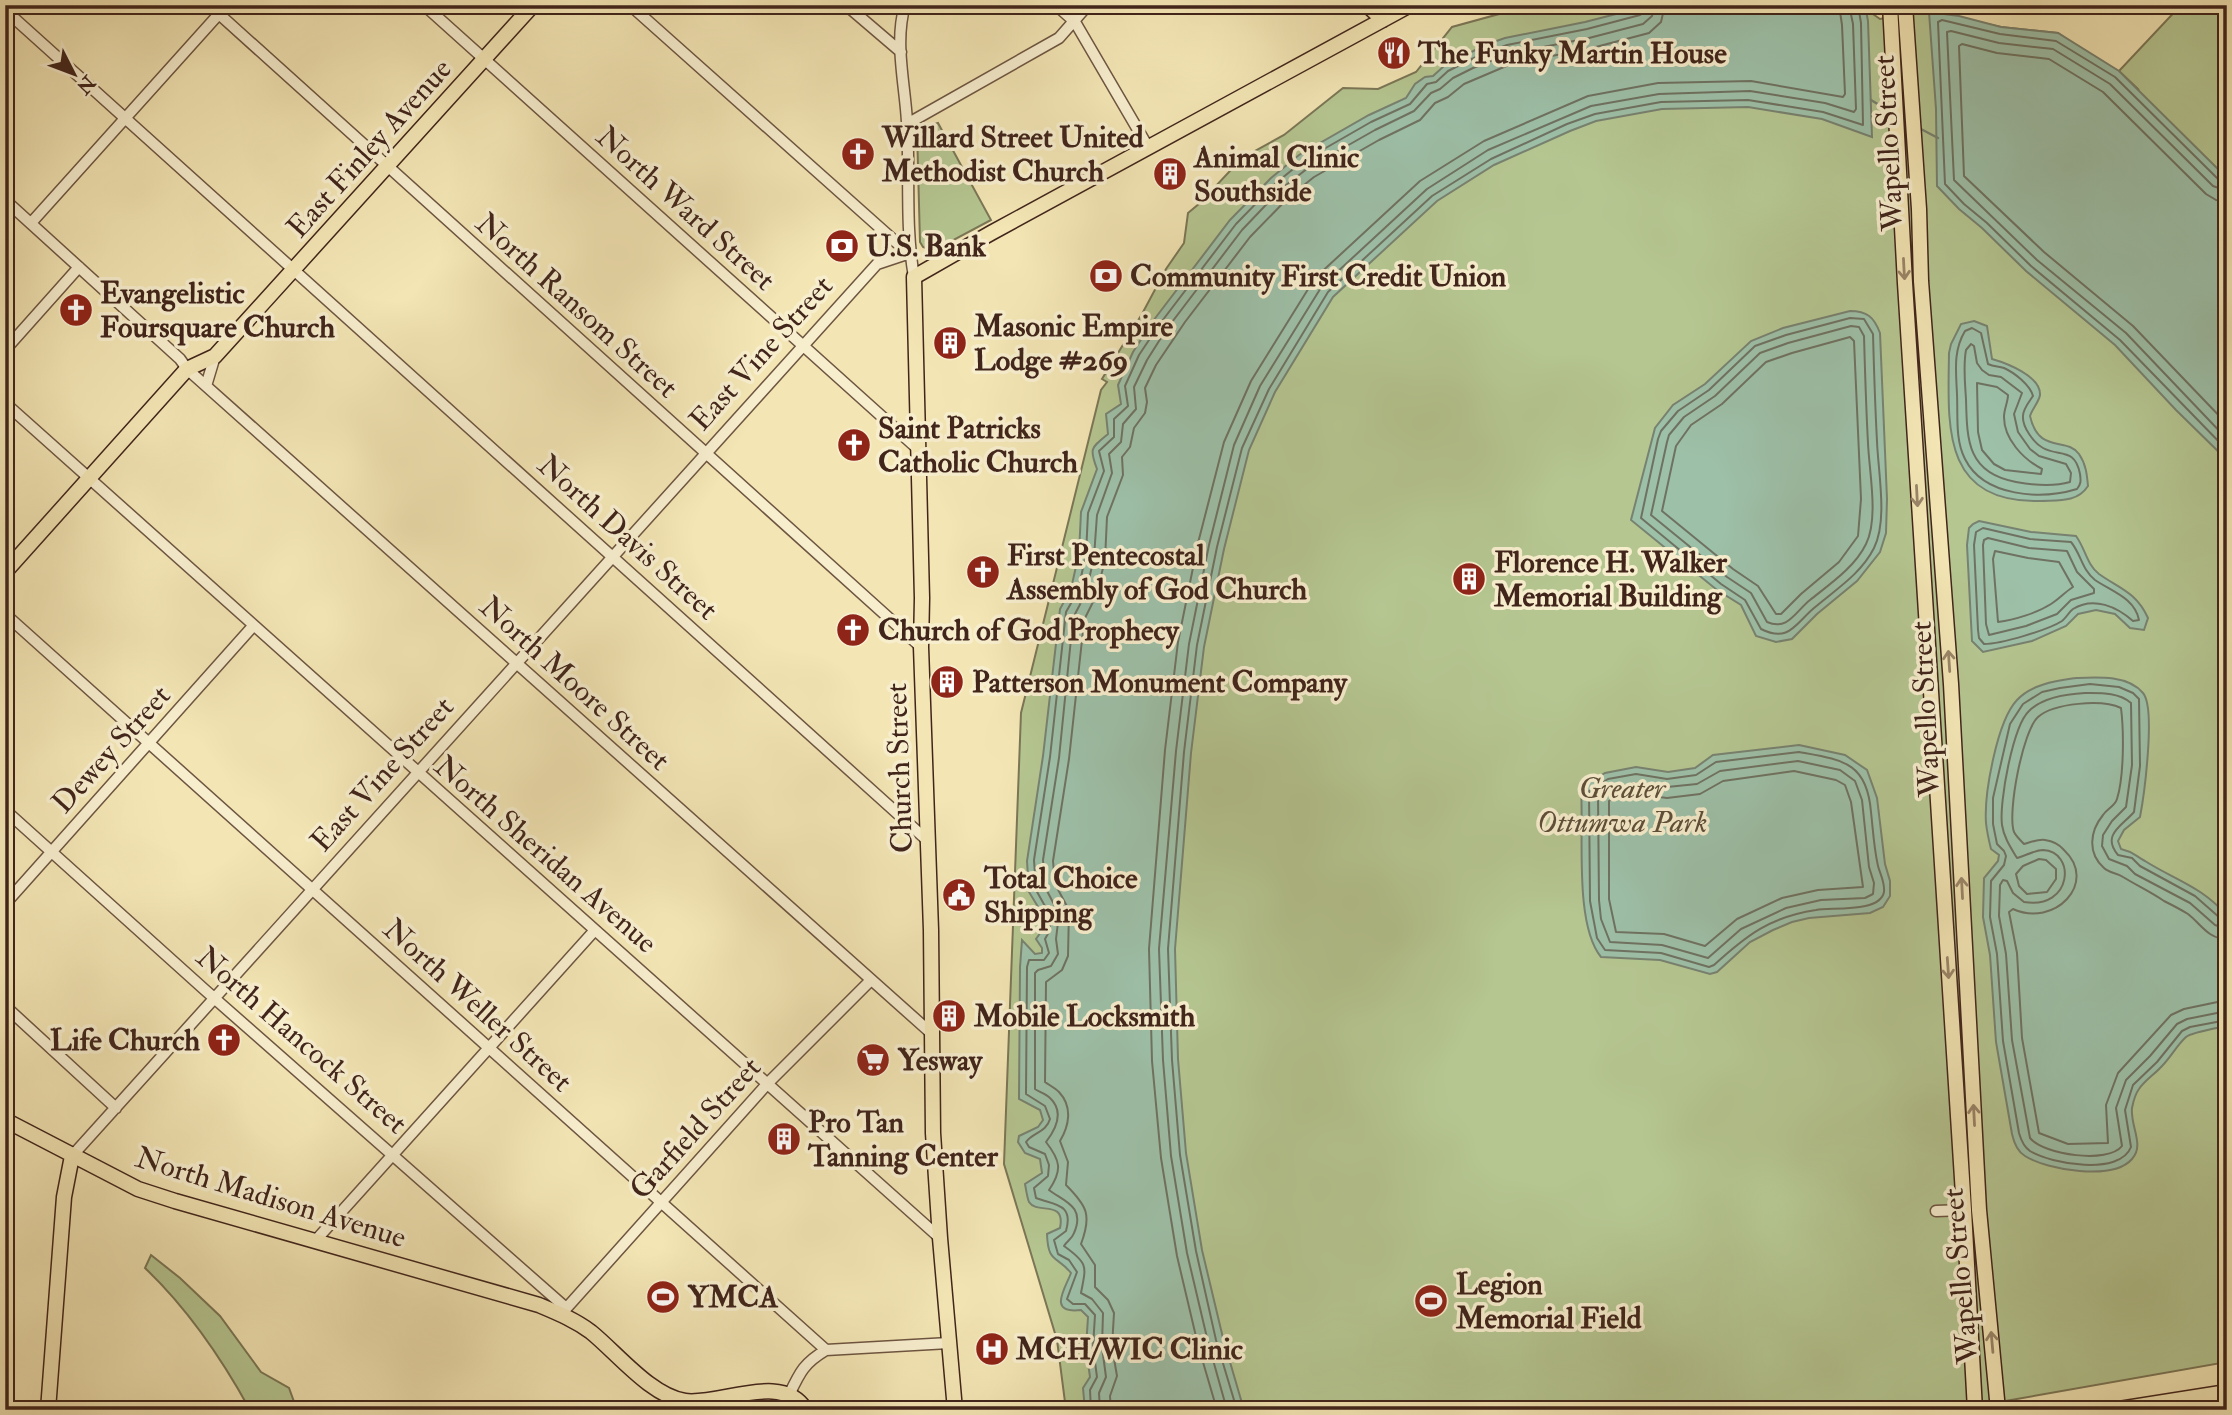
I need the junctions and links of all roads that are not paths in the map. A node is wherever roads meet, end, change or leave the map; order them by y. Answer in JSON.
{"nodes":[{"id":1,"x":209,"y":5,"type":"edge"},
{"id":2,"x":424,"y":5,"type":"edge"},
{"id":3,"x":533,"y":5,"type":"edge"},
{"id":4,"x":630,"y":5,"type":"edge"},
{"id":5,"x":846,"y":5,"type":"edge"},
{"id":6,"x":905,"y":5,"type":"edge"},
{"id":7,"x":1056,"y":5,"type":"edge"},
{"id":8,"x":1088,"y":5,"type":"edge"},
{"id":9,"x":1367,"y":5,"type":"edge"},
{"id":10,"x":1410,"y":5,"type":"edge"},
{"id":11,"x":1890,"y":5,"type":"edge"},
{"id":12,"x":1905,"y":5,"type":"edge"},
{"id":13,"x":5,"y":10,"type":"edge"},
{"id":14,"x":223,"y":10,"type":"edge"},
{"id":15,"x":1383,"y":20,"type":"junction"},
{"id":16,"x":1075,"y":22,"type":"junction"},
{"id":17,"x":901,"y":52,"type":"junction"},
{"id":18,"x":484,"y":60,"type":"junction"},
{"id":19,"x":125,"y":119,"type":"junction"},
{"id":20,"x":907,"y":124,"type":"junction"},
{"id":21,"x":1148,"y":147,"type":"junction"},
{"id":22,"x":388,"y":167,"type":"junction"},
{"id":23,"x":5,"y":200,"type":"edge"},
{"id":24,"x":31,"y":223,"type":"junction"},
{"id":25,"x":897,"y":243,"type":"dead end"},
{"id":26,"x":910,"y":253,"type":"junction"},
{"id":27,"x":79,"y":267,"type":"junction"},
{"id":28,"x":293,"y":271,"type":"junction"},
{"id":29,"x":914,"y":277,"type":"junction"},
{"id":30,"x":803,"y":346,"type":"junction"},
{"id":31,"x":5,"y":350,"type":"edge"},
{"id":32,"x":215,"y":356,"type":"junction"},
{"id":33,"x":187,"y":369,"type":"junction"},
{"id":34,"x":206,"y":386,"type":"junction"},
{"id":35,"x":5,"y":403,"type":"edge"},
{"id":36,"x":918,"y":449,"type":"junction"},
{"id":37,"x":706,"y":454,"type":"junction"},
{"id":38,"x":89,"y":479,"type":"junction"},
{"id":39,"x":613,"y":556,"type":"junction"},
{"id":40,"x":5,"y":572,"type":"edge"},
{"id":41,"x":5,"y":614,"type":"edge"},
{"id":42,"x":253,"y":626,"type":"junction"},
{"id":43,"x":922,"y":647,"type":"junction"},
{"id":44,"x":517,"y":664,"type":"junction"},
{"id":45,"x":149,"y":744,"type":"junction"},
{"id":46,"x":418,"y":773,"type":"junction"},
{"id":47,"x":5,"y":810,"type":"edge"},
{"id":48,"x":928,"y":841,"type":"junction"},
{"id":49,"x":52,"y":852,"type":"junction"},
{"id":50,"x":313,"y":890,"type":"junction"},
{"id":51,"x":5,"y":904,"type":"edge"},
{"id":52,"x":595,"y":930,"type":"junction"},
{"id":53,"x":871,"y":980,"type":"junction"},
{"id":54,"x":216,"y":998,"type":"junction"},
{"id":55,"x":5,"y":1006,"type":"edge"},
{"id":56,"x":931,"y":1034,"type":"junction"},
{"id":57,"x":489,"y":1048,"type":"junction"},
{"id":58,"x":768,"y":1083,"type":"junction"},
{"id":59,"x":116,"y":1108,"type":"junction"},
{"id":60,"x":5,"y":1120,"type":"edge"},
{"id":61,"x":392,"y":1154,"type":"junction"},
{"id":62,"x":72,"y":1156,"type":"junction"},
{"id":63,"x":661,"y":1202,"type":"junction"},
{"id":64,"x":1964,"y":1210,"type":"junction"},
{"id":65,"x":1936,"y":1211,"type":"dead end"},
{"id":66,"x":940,"y":1238,"type":"junction"},
{"id":67,"x":316,"y":1240,"type":"junction"},
{"id":68,"x":491,"y":1289,"type":"joint"},
{"id":69,"x":564,"y":1311,"type":"junction"},
{"id":70,"x":949,"y":1343,"type":"junction"},
{"id":71,"x":826,"y":1350,"type":"junction"},
{"id":72,"x":2227,"y":1392,"type":"edge"},
{"id":73,"x":789,"y":1395,"type":"junction"},
{"id":74,"x":48,"y":1410,"type":"edge"},
{"id":75,"x":806,"y":1410,"type":"edge"},
{"id":76,"x":956,"y":1410,"type":"edge"},
{"id":77,"x":1975,"y":1410,"type":"edge"},
{"id":78,"x":1998,"y":1410,"type":"edge"},
{"id":79,"x":2113,"y":1410,"type":"edge"}],
"edges":[{"from":1,"to":14,"type":"street","name":"North Ransom Street"},
{"from":2,"to":18,"type":"street","name":"North Ward Street"},
{"from":3,"to":18,"type":"main road","name":"East Finley Avenue"},
{"from":4,"to":25,"type":"street"},
{"from":5,"to":17,"type":"street"},
{"from":6,"to":17,"type":"street","name":"Church Street"},
{"from":7,"to":16,"type":"street"},
{"from":8,"to":16,"type":"street"},
{"from":9,"to":15,"type":"main road"},
{"from":10,"to":15,"type":"main road"},
{"from":11,"to":64,"type":"main road","name":"Wapello Street","one_way":true},
{"from":78,"to":12,"type":"main road","name":"Wapello Street","one_way":true},
{"from":13,"to":19,"type":"street","name":"North Davis Street"},
{"from":14,"to":19,"type":"street"},
{"from":14,"to":22,"type":"street","name":"North Ransom Street"},
{"from":15,"to":21,"type":"main road"},
{"from":16,"to":20,"type":"street"},
{"from":16,"to":21,"type":"street"},
{"from":17,"to":20,"type":"street","name":"Church Street"},
{"from":18,"to":22,"type":"main road","name":"East Finley Avenue"},
{"from":18,"to":30,"type":"street","name":"North Ward Street"},
{"from":19,"to":24,"type":"street"},
{"from":19,"to":28,"type":"street","name":"North Davis Street"},
{"from":20,"to":26,"type":"street","name":"Church Street"},
{"from":21,"to":29,"type":"main road"},
{"from":22,"to":28,"type":"main road","name":"East Finley Avenue"},
{"from":22,"to":37,"type":"street","name":"North Ransom Street"},
{"from":23,"to":24,"type":"street","name":"North Moore Street"},
{"from":24,"to":27,"type":"street","name":"North Moore Street"},
{"from":26,"to":29,"type":"street","name":"Church Street"},
{"from":26,"to":30,"type":"street","name":"East Vine Street"},
{"from":27,"to":31,"type":"street"},
{"from":27,"to":33,"type":"street","name":"North Moore Street"},
{"from":28,"to":32,"type":"main road","name":"East Finley Avenue"},
{"from":28,"to":39,"type":"street","name":"North Davis Street"},
{"from":29,"to":36,"type":"main road","name":"Church Street"},
{"from":30,"to":36,"type":"street","name":"North Ward Street"},
{"from":30,"to":37,"type":"street","name":"East Vine Street"},
{"from":32,"to":33,"type":"main road"},
{"from":32,"to":34,"type":"street"},
{"from":33,"to":34,"type":"street","name":"North Moore Street"},
{"from":33,"to":38,"type":"main road"},
{"from":34,"to":44,"type":"street","name":"North Moore Street"},
{"from":35,"to":38,"type":"street","name":"North Sheridan Avenue"},
{"from":36,"to":43,"type":"main road","name":"Church Street"},
{"from":37,"to":39,"type":"street","name":"East Vine Street"},
{"from":37,"to":43,"type":"street","name":"North Ransom Street"},
{"from":38,"to":40,"type":"main road"},
{"from":38,"to":42,"type":"street","name":"North Sheridan Avenue"},
{"from":39,"to":44,"type":"street","name":"East Vine Street"},
{"from":39,"to":48,"type":"street","name":"North Davis Street"},
{"from":41,"to":45,"type":"street","name":"North Weller Street"},
{"from":42,"to":45,"type":"street","name":"Dewey Street"},
{"from":42,"to":46,"type":"street","name":"North Sheridan Avenue"},
{"from":43,"to":48,"type":"main road","name":"Church Street"},
{"from":44,"to":46,"type":"street","name":"East Vine Street"},
{"from":44,"to":53,"type":"street","name":"North Moore Street"},
{"from":45,"to":49,"type":"street","name":"Dewey Street"},
{"from":45,"to":50,"type":"street","name":"North Weller Street"},
{"from":46,"to":50,"type":"street","name":"East Vine Street"},
{"from":46,"to":52,"type":"street","name":"North Sheridan Avenue"},
{"from":47,"to":49,"type":"street","name":"North Hancock Street"},
{"from":48,"to":56,"type":"main road","name":"Church Street"},
{"from":49,"to":51,"type":"street","name":"Dewey Street"},
{"from":49,"to":54,"type":"street","name":"North Hancock Street"},
{"from":50,"to":54,"type":"street","name":"East Vine Street"},
{"from":50,"to":57,"type":"street","name":"North Weller Street"},
{"from":52,"to":57,"type":"street"},
{"from":52,"to":58,"type":"street","name":"North Sheridan Avenue"},
{"from":53,"to":56,"type":"street","name":"North Moore Street"},
{"from":53,"to":58,"type":"street","name":"Garfield Street"},
{"from":54,"to":59,"type":"street","name":"East Vine Street"},
{"from":54,"to":61,"type":"street","name":"North Hancock Street"},
{"from":55,"to":59,"type":"street"},
{"from":56,"to":66,"type":"main road","name":"Church Street"},
{"from":57,"to":61,"type":"street"},
{"from":57,"to":63,"type":"street","name":"North Weller Street"},
{"from":58,"to":63,"type":"street","name":"Garfield Street"},
{"from":58,"to":66,"type":"street","name":"North Sheridan Avenue"},
{"from":59,"to":62,"type":"street","name":"East Vine Street"},
{"from":60,"to":62,"type":"main road","name":"North Madison Avenue"},
{"from":61,"to":67,"type":"street"},
{"from":61,"to":69,"type":"street","name":"North Hancock Street"},
{"from":62,"to":67,"type":"main road","name":"North Madison Avenue"},
{"from":62,"to":74,"type":"main road"},
{"from":63,"to":69,"type":"street","name":"Garfield Street"},
{"from":63,"to":71,"type":"street","name":"North Weller Street"},
{"from":64,"to":65,"type":"street"},
{"from":64,"to":77,"type":"main road","name":"Wapello Street"},
{"from":66,"to":70,"type":"main road","name":"Church Street"},
{"from":67,"to":68,"type":"main road","name":"North Madison Avenue"},
{"from":68,"to":69,"type":"main road","name":"North Hancock Street"},
{"from":69,"to":73,"type":"main road","name":"North Hancock Street"},
{"from":70,"to":71,"type":"street"},
{"from":70,"to":76,"type":"main road","name":"Church Street"},
{"from":71,"to":73,"type":"street"},
{"from":72,"to":79,"type":"main road"},
{"from":73,"to":75,"type":"main road"}]}
